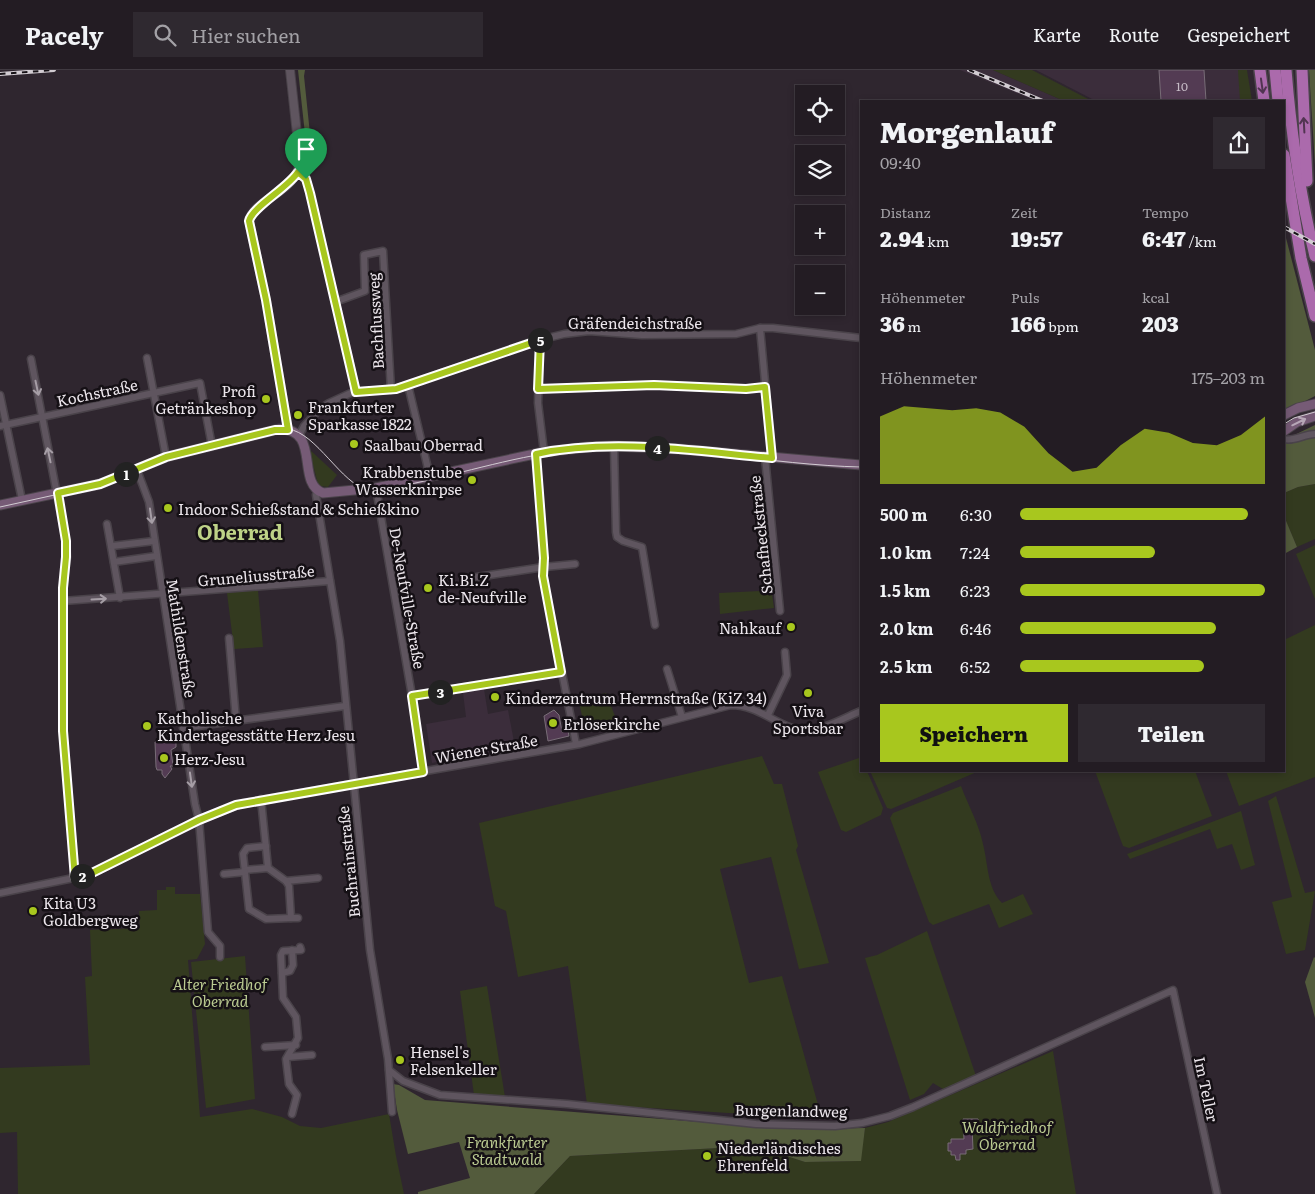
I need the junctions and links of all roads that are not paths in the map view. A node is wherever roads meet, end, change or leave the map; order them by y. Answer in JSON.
{"nodes":[{"id":1,"x":290,"y":70,"type":"edge"},
{"id":2,"x":1260,"y":70,"type":"edge"},
{"id":3,"x":1275,"y":70,"type":"edge"},
{"id":4,"x":1286,"y":70,"type":"edge"},
{"id":5,"x":1302,"y":70,"type":"edge"},
{"id":6,"x":1264,"y":100,"type":"edge"},
{"id":7,"x":1278,"y":100,"type":"edge"},
{"id":8,"x":1285,"y":161,"type":"edge"},
{"id":9,"x":298,"y":172,"type":"junction"},
{"id":10,"x":1285,"y":192,"type":"edge"},
{"id":11,"x":1308,"y":226,"type":"junction"},
{"id":12,"x":1296,"y":227,"type":"junction"},
{"id":13,"x":1315,"y":256,"type":"edge"},
{"id":14,"x":335,"y":302,"type":"junction"},
{"id":15,"x":1315,"y":316,"type":"edge"},
{"id":16,"x":760,"y":328,"type":"junction"},
{"id":17,"x":860,"y":338,"type":"edge"},
{"id":18,"x":540,"y":340,"type":"junction"},
{"id":19,"x":147,"y":358,"type":"dead end"},
{"id":20,"x":31,"y":359,"type":"dead end"},
{"id":21,"x":408,"y":385,"type":"junction"},
{"id":22,"x":765,"y":387,"type":"junction"},
{"id":23,"x":538,"y":389,"type":"junction"},
{"id":24,"x":391,"y":390,"type":"junction"},
{"id":25,"x":153,"y":392,"type":"junction"},
{"id":26,"x":356,"y":392,"type":"junction"},
{"id":27,"x":0,"y":395,"type":"edge"},
{"id":28,"x":1315,"y":404,"type":"edge"},
{"id":29,"x":1285,"y":414,"type":"edge"},
{"id":30,"x":43,"y":416,"type":"junction"},
{"id":31,"x":1315,"y":416,"type":"edge"},
{"id":32,"x":3,"y":425,"type":"edge"},
{"id":33,"x":288,"y":430,"type":"junction"},
{"id":34,"x":1285,"y":430,"type":"edge"},
{"id":35,"x":1315,"y":434,"type":"edge"},
{"id":36,"x":299,"y":436,"type":"junction"},
{"id":37,"x":1285,"y":439,"type":"edge"},
{"id":38,"x":212,"y":446,"type":"junction"},
{"id":39,"x":614,"y":446,"type":"junction"},
{"id":40,"x":540,"y":453,"type":"junction"},
{"id":41,"x":166,"y":457,"type":"junction"},
{"id":42,"x":768,"y":457,"type":"junction"},
{"id":43,"x":860,"y":465,"type":"edge"},
{"id":44,"x":137,"y":470,"type":"junction"},
{"id":45,"x":430,"y":477,"type":"junction"},
{"id":46,"x":372,"y":489,"type":"junction"},
{"id":47,"x":317,"y":491,"type":"junction"},
{"id":48,"x":58,"y":493,"type":"junction"},
{"id":49,"x":22,"y":500,"type":"junction"},
{"id":50,"x":0,"y":504,"type":"edge"},
{"id":51,"x":107,"y":524,"type":"dead end"},
{"id":52,"x":154,"y":540,"type":"junction"},
{"id":53,"x":112,"y":546,"type":"junction"},
{"id":54,"x":156,"y":556,"type":"junction"},
{"id":55,"x":114,"y":562,"type":"junction"},
{"id":56,"x":575,"y":564,"type":"dead end"},
{"id":57,"x":544,"y":567,"type":"junction"},
{"id":58,"x":477,"y":577,"type":"dead end"},
{"id":59,"x":330,"y":581,"type":"junction"},
{"id":60,"x":163,"y":595,"type":"junction"},
{"id":61,"x":120,"y":598,"type":"junction"},
{"id":62,"x":63,"y":601,"type":"junction"},
{"id":63,"x":780,"y":612,"type":"dead end"},
{"id":64,"x":655,"y":625,"type":"dead end"},
{"id":65,"x":229,"y":638,"type":"dead end"},
{"id":66,"x":786,"y":652,"type":"dead end"},
{"id":67,"x":667,"y":669,"type":"dead end"},
{"id":68,"x":561,"y":672,"type":"junction"},
{"id":69,"x":412,"y":696,"type":"junction"},
{"id":70,"x":345,"y":706,"type":"junction"},
{"id":71,"x":860,"y":711,"type":"edge"},
{"id":72,"x":768,"y":715,"type":"junction"},
{"id":73,"x":682,"y":717,"type":"junction"},
{"id":74,"x":236,"y":720,"type":"junction"},
{"id":75,"x":183,"y":728,"type":"junction"},
{"id":76,"x":576,"y":744,"type":"junction"},
{"id":77,"x":423,"y":772,"type":"junction"},
{"id":78,"x":352,"y":784,"type":"junction"},
{"id":79,"x":261,"y":799,"type":"junction"},
{"id":80,"x":199,"y":820,"type":"junction"},
{"id":81,"x":266,"y":846,"type":"junction"},
{"id":82,"x":268,"y":868,"type":"junction"},
{"id":83,"x":245,"y":871,"type":"junction"},
{"id":84,"x":224,"y":874,"type":"dead end"},
{"id":85,"x":75,"y":878,"type":"junction"},
{"id":86,"x":318,"y":878,"type":"dead end"},
{"id":87,"x":286,"y":881,"type":"junction"},
{"id":88,"x":0,"y":893,"type":"edge"},
{"id":89,"x":300,"y":947,"type":"dead end"},
{"id":90,"x":292,"y":950,"type":"junction"},
{"id":91,"x":220,"y":957,"type":"dead end"},
{"id":92,"x":282,"y":974,"type":"junction"},
{"id":93,"x":1173,"y":990,"type":"joint"},
{"id":94,"x":296,"y":1045,"type":"junction"},
{"id":95,"x":265,"y":1046,"type":"dead end"},
{"id":96,"x":312,"y":1055,"type":"dead end"},
{"id":97,"x":288,"y":1057,"type":"junction"},
{"id":98,"x":389,"y":1070,"type":"junction"},
{"id":99,"x":392,"y":1112,"type":"dead end"},
{"id":100,"x":292,"y":1114,"type":"dead end"},
{"id":101,"x":1217,"y":1194,"type":"edge"}],
"edges":[{"from":1,"to":9,"type":"street"},
{"from":2,"to":6,"type":"highway","one_way":true},
{"from":3,"to":7,"type":"highway"},
{"from":4,"to":11,"type":"highway"},
{"from":11,"to":5,"type":"highway","one_way":true},
{"from":8,"to":12,"type":"highway"},
{"from":9,"to":14,"type":"street"},
{"from":9,"to":33,"type":"street"},
{"from":10,"to":12,"type":"highway"},
{"from":11,"to":13,"type":"highway"},
{"from":12,"to":15,"type":"highway"},
{"from":14,"to":24,"type":"street","name":"Bachflussweg"},
{"from":14,"to":26,"type":"street"},
{"from":16,"to":17,"type":"street","name":"Gräfendeichstraße"},
{"from":16,"to":18,"type":"street","name":"Gräfendeichstraße"},
{"from":16,"to":22,"type":"street","name":"Schafheckstraße"},
{"from":18,"to":21,"type":"street","name":"Gräfendeichstraße"},
{"from":18,"to":23,"type":"street"},
{"from":19,"to":25,"type":"street"},
{"from":20,"to":30,"type":"street","one_way":true},
{"from":21,"to":24,"type":"street","name":"Gräfendeichstraße"},
{"from":21,"to":45,"type":"street"},
{"from":22,"to":23,"type":"street"},
{"from":22,"to":42,"type":"street","name":"Schafheckstraße"},
{"from":23,"to":40,"type":"street"},
{"from":24,"to":26,"type":"street","name":"Gräfendeichstraße"},
{"from":25,"to":30,"type":"street","name":"Kochstraße"},
{"from":25,"to":38,"type":"street","name":"Kochstraße"},
{"from":25,"to":41,"type":"street"},
{"from":26,"to":36,"type":"street","name":"Gräfendeichstraße"},
{"from":27,"to":32,"type":"street"},
{"from":28,"to":29,"type":"main road"},
{"from":30,"to":32,"type":"street","name":"Kochstraße"},
{"from":48,"to":30,"type":"street","one_way":true},
{"from":34,"to":31,"type":"main road","one_way":true},
{"from":32,"to":49,"type":"street"},
{"from":33,"to":36,"type":"main road"},
{"from":33,"to":38,"type":"main road"},
{"from":35,"to":37,"type":"street"},
{"from":36,"to":47,"type":"main road"},
{"from":38,"to":41,"type":"main road"},
{"from":39,"to":40,"type":"main road"},
{"from":39,"to":42,"type":"main road"},
{"from":39,"to":64,"type":"street"},
{"from":40,"to":45,"type":"main road"},
{"from":40,"to":57,"type":"street"},
{"from":41,"to":44,"type":"main road"},
{"from":42,"to":43,"type":"main road"},
{"from":42,"to":63,"type":"street","name":"Schafheckstraße"},
{"from":44,"to":48,"type":"main road"},
{"from":44,"to":52,"type":"street","name":"Mathildenstraße","one_way":true},
{"from":45,"to":46,"type":"main road"},
{"from":46,"to":47,"type":"main road"},
{"from":46,"to":69,"type":"street","name":"De-Neufville-Straße"},
{"from":47,"to":59,"type":"street","name":"Buchrainstraße"},
{"from":48,"to":49,"type":"main road"},
{"from":48,"to":62,"type":"street"},
{"from":49,"to":50,"type":"main road"},
{"from":51,"to":53,"type":"street"},
{"from":52,"to":53,"type":"street"},
{"from":52,"to":54,"type":"street","name":"Mathildenstraße"},
{"from":53,"to":55,"type":"street"},
{"from":54,"to":55,"type":"street"},
{"from":54,"to":60,"type":"street","name":"Mathildenstraße"},
{"from":55,"to":61,"type":"street"},
{"from":56,"to":57,"type":"street"},
{"from":57,"to":58,"type":"street"},
{"from":57,"to":68,"type":"street"},
{"from":59,"to":60,"type":"street","name":"Gruneliusstraße"},
{"from":59,"to":70,"type":"street","name":"Buchrainstraße"},
{"from":60,"to":61,"type":"street","name":"Gruneliusstraße"},
{"from":60,"to":75,"type":"street","name":"Mathildenstraße"},
{"from":62,"to":61,"type":"street","name":"Gruneliusstraße","one_way":true},
{"from":62,"to":85,"type":"street"},
{"from":65,"to":74,"type":"street"},
{"from":66,"to":72,"type":"street"},
{"from":67,"to":73,"type":"street"},
{"from":68,"to":69,"type":"street"},
{"from":68,"to":76,"type":"street"},
{"from":69,"to":77,"type":"street","name":"De-Neufville-Straße"},
{"from":70,"to":74,"type":"street"},
{"from":70,"to":78,"type":"street","name":"Buchrainstraße"},
{"from":71,"to":72,"type":"street","name":"Wiener Straße"},
{"from":72,"to":73,"type":"street","name":"Wiener Straße"},
{"from":73,"to":76,"type":"street","name":"Wiener Straße"},
{"from":74,"to":75,"type":"street"},
{"from":75,"to":80,"type":"street","name":"Mathildenstraße","one_way":true},
{"from":76,"to":77,"type":"street","name":"Wiener Straße"},
{"from":77,"to":78,"type":"street","name":"Wiener Straße"},
{"from":78,"to":79,"type":"street","name":"Wiener Straße"},
{"from":78,"to":98,"type":"street","name":"Buchrainstraße"},
{"from":79,"to":80,"type":"street","name":"Wiener Straße"},
{"from":79,"to":81,"type":"street"},
{"from":80,"to":85,"type":"street","name":"Wiener Straße"},
{"from":80,"to":91,"type":"street","name":"Mathildenstraße"},
{"from":81,"to":82,"type":"street"},
{"from":81,"to":83,"type":"street"},
{"from":82,"to":83,"type":"street"},
{"from":82,"to":87,"type":"street"},
{"from":83,"to":84,"type":"street"},
{"from":83,"to":87,"type":"street"},
{"from":85,"to":88,"type":"street","name":"Wiener Straße"},
{"from":86,"to":87,"type":"street"},
{"from":89,"to":90,"type":"street"},
{"from":90,"to":92,"type":"street"},
{"from":90,"to":92,"type":"street"},
{"from":92,"to":94,"type":"street"},
{"from":93,"to":98,"type":"street","name":"Burgenlandweg"},
{"from":93,"to":101,"type":"street","name":"Im Teller"},
{"from":94,"to":95,"type":"street"},
{"from":94,"to":97,"type":"street"},
{"from":96,"to":97,"type":"street"},
{"from":97,"to":100,"type":"street"},
{"from":98,"to":99,"type":"street","name":"Buchrainstraße"}]}
